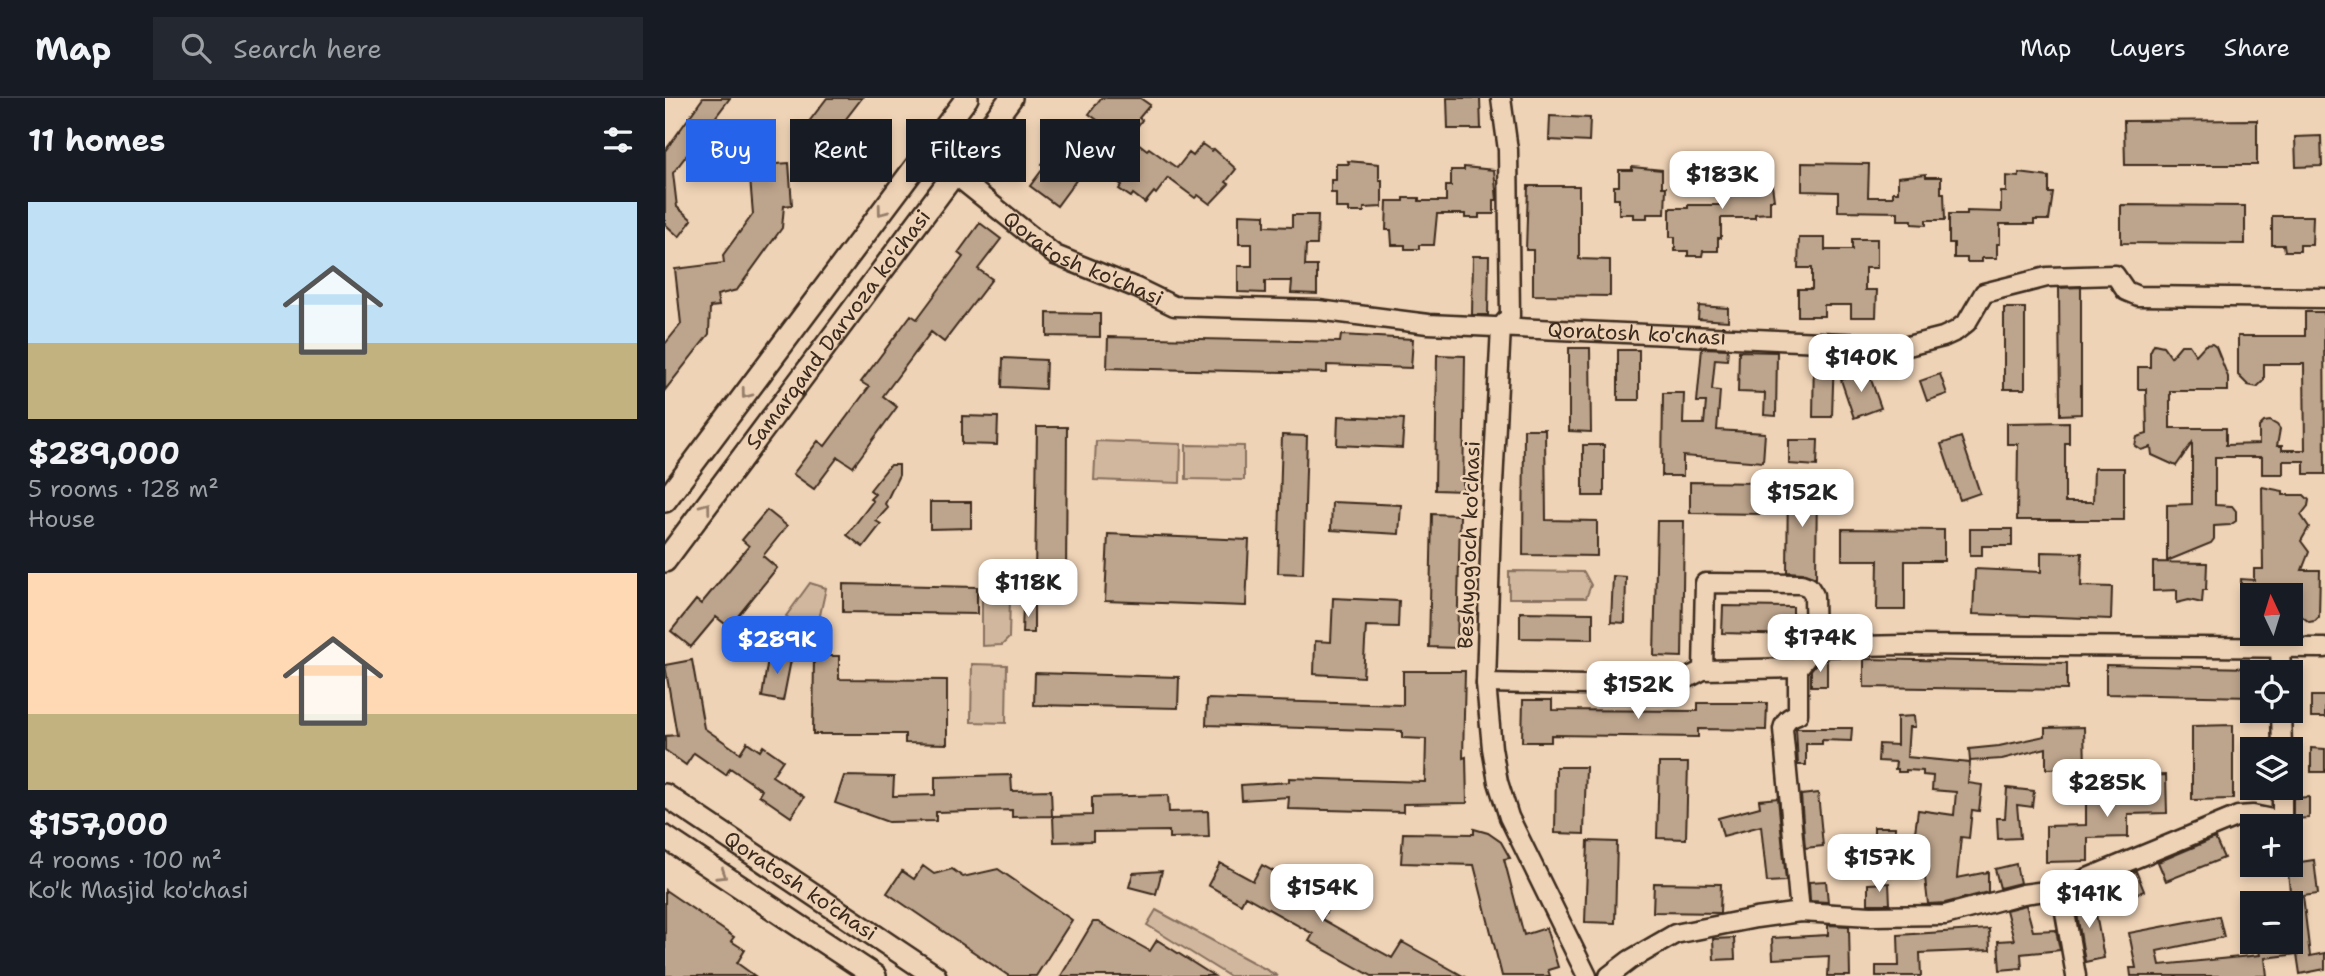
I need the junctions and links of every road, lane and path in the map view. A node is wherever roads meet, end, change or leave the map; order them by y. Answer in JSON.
{"nodes":[{"id":1,"x":967,"y":98,"type":"edge"},
{"id":2,"x":1011,"y":98,"type":"edge"},
{"id":3,"x":1501,"y":98,"type":"edge"},
{"id":4,"x":995,"y":119,"type":"edge"},
{"id":5,"x":948,"y":182,"type":"edge"},
{"id":6,"x":964,"y":182,"type":"edge"},
{"id":7,"x":2325,"y":298,"type":"edge"},
{"id":8,"x":1501,"y":327,"type":"junction"},
{"id":9,"x":665,"y":501,"type":"edge"},
{"id":10,"x":665,"y":561,"type":"edge"},
{"id":11,"x":1815,"y":647,"type":"junction"},
{"id":12,"x":2280,"y":647,"type":"junction"},
{"id":13,"x":2325,"y":648,"type":"edge"},
{"id":14,"x":2281,"y":660,"type":"edge"},
{"id":15,"x":1798,"y":667,"type":"junction"},
{"id":16,"x":1703,"y":670,"type":"junction"},
{"id":17,"x":1486,"y":683,"type":"junction"},
{"id":18,"x":665,"y":795,"type":"edge"},
{"id":19,"x":2282,"y":800,"type":"edge"},
{"id":20,"x":665,"y":813,"type":"edge"},
{"id":21,"x":665,"y":837,"type":"edge"},
{"id":22,"x":771,"y":867,"type":"junction"},
{"id":23,"x":2061,"y":888,"type":"junction"},
{"id":24,"x":1800,"y":912,"type":"junction"},
{"id":25,"x":875,"y":976,"type":"edge"},
{"id":26,"x":935,"y":976,"type":"edge"},
{"id":27,"x":1587,"y":976,"type":"edge"},
{"id":28,"x":1609,"y":976,"type":"edge"},
{"id":29,"x":2076,"y":976,"type":"edge"}],
"edges":[{"from":1,"to":9,"type":"main road","name":"Samarqand Darvoza ko'chasi","one_way":true},
{"from":2,"to":4,"type":"main road","name":"Samarqand Darvoza ko'chasi"},
{"from":3,"to":8,"type":"street","name":"Beshyog'och ko'chasi"},
{"from":10,"to":5,"type":"main road","name":"Samarqand Darvoza ko'chasi","one_way":true},
{"from":6,"to":8,"type":"street","name":"Qoratosh ko'chasi"},
{"from":7,"to":8,"type":"street","name":"Qoratosh ko'chasi"},
{"from":8,"to":17,"type":"street","name":"Beshyog'och ko'chasi"},
{"from":11,"to":12,"type":"street"},
{"from":11,"to":15,"type":"street"},
{"from":11,"to":16,"type":"street"},
{"from":12,"to":13,"type":"street"},
{"from":12,"to":14,"type":"street"},
{"from":15,"to":16,"type":"street"},
{"from":15,"to":24,"type":"street"},
{"from":16,"to":17,"type":"street"},
{"from":17,"to":27,"type":"street","name":"Beshyog'och ko'chasi"},
{"from":18,"to":22,"type":"main road","name":"Qoratosh ko'chasi"},
{"from":19,"to":23,"type":"street"},
{"from":20,"to":22,"type":"main road"},
{"from":21,"to":25,"type":"main road","name":"Qoratosh ko'chasi","one_way":true},
{"from":22,"to":26,"type":"main road","name":"Qoratosh ko'chasi"},
{"from":23,"to":24,"type":"street"},
{"from":23,"to":29,"type":"street"},
{"from":24,"to":28,"type":"street"}]}
